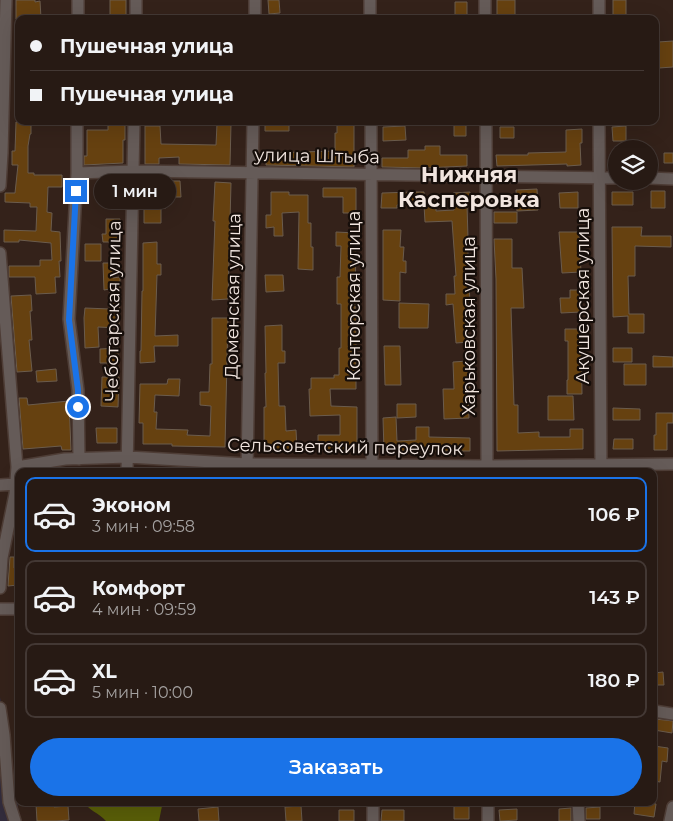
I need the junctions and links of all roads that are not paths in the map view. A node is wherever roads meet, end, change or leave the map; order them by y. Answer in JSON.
{"nodes":[{"id":1,"x":6,"y":0,"type":"edge"},
{"id":2,"x":78,"y":0,"type":"edge"},
{"id":3,"x":136,"y":0,"type":"edge"},
{"id":4,"x":255,"y":0,"type":"edge"},
{"id":5,"x":370,"y":0,"type":"edge"},
{"id":6,"x":485,"y":0,"type":"edge"},
{"id":7,"x":599,"y":0,"type":"edge"},
{"id":8,"x":78,"y":15,"type":"edge"},
{"id":9,"x":136,"y":15,"type":"edge"},
{"id":10,"x":255,"y":15,"type":"edge"},
{"id":11,"x":370,"y":15,"type":"edge"},
{"id":12,"x":485,"y":15,"type":"edge"},
{"id":13,"x":599,"y":15,"type":"edge"},
{"id":14,"x":77,"y":125,"type":"edge"},
{"id":15,"x":134,"y":125,"type":"edge"},
{"id":16,"x":253,"y":125,"type":"edge"},
{"id":17,"x":371,"y":125,"type":"edge"},
{"id":18,"x":486,"y":125,"type":"edge"},
{"id":19,"x":600,"y":125,"type":"edge"},
{"id":20,"x":133,"y":172,"type":"junction"},
{"id":21,"x":77,"y":173,"type":"junction"},
{"id":22,"x":252,"y":173,"type":"junction"},
{"id":23,"x":371,"y":174,"type":"junction"},
{"id":24,"x":486,"y":176,"type":"junction"},
{"id":25,"x":600,"y":178,"type":"junction"},
{"id":26,"x":608,"y":178,"type":"edge"},
{"id":27,"x":658,"y":178,"type":"edge"},
{"id":28,"x":673,"y":179,"type":"edge"},
{"id":29,"x":0,"y":186,"type":"edge"},
{"id":30,"x":0,"y":254,"type":"edge"},
{"id":31,"x":2,"y":307,"type":"edge"},
{"id":32,"x":128,"y":457,"type":"junction"},
{"id":33,"x":79,"y":458,"type":"junction"},
{"id":34,"x":673,"y":464,"type":"edge"},
{"id":35,"x":17,"y":467,"type":"joint"},
{"id":36,"x":127,"y":468,"type":"edge"},
{"id":37,"x":247,"y":468,"type":"edge"},
{"id":38,"x":372,"y":468,"type":"edge"},
{"id":39,"x":487,"y":468,"type":"edge"},
{"id":40,"x":601,"y":468,"type":"edge"},
{"id":41,"x":15,"y":484,"type":"edge"},
{"id":42,"x":0,"y":486,"type":"edge"},
{"id":43,"x":15,"y":494,"type":"edge"},
{"id":44,"x":0,"y":588,"type":"edge"},
{"id":45,"x":0,"y":609,"type":"edge"},
{"id":46,"x":15,"y":609,"type":"edge"},
{"id":47,"x":0,"y":708,"type":"edge"},
{"id":48,"x":657,"y":711,"type":"edge"},
{"id":49,"x":673,"y":714,"type":"edge"},
{"id":50,"x":372,"y":806,"type":"edge"},
{"id":51,"x":488,"y":806,"type":"edge"},
{"id":52,"x":578,"y":806,"type":"edge"},
{"id":53,"x":673,"y":807,"type":"edge"},
{"id":54,"x":16,"y":821,"type":"edge"},
{"id":55,"x":373,"y":821,"type":"edge"},
{"id":56,"x":488,"y":821,"type":"edge"},
{"id":57,"x":579,"y":821,"type":"edge"},
{"id":58,"x":670,"y":821,"type":"edge"}],
"edges":[{"from":1,"to":29,"type":"street"},
{"from":2,"to":8,"type":"street"},
{"from":3,"to":9,"type":"street"},
{"from":4,"to":10,"type":"street"},
{"from":5,"to":11,"type":"street"},
{"from":6,"to":12,"type":"street"},
{"from":7,"to":13,"type":"street"},
{"from":14,"to":21,"type":"street"},
{"from":15,"to":20,"type":"street","name":"Чеботарская улица"},
{"from":16,"to":22,"type":"street","name":"Доменская улица"},
{"from":17,"to":23,"type":"street","name":"Конторская улица"},
{"from":18,"to":24,"type":"street","name":"Харьковская улица"},
{"from":19,"to":25,"type":"street","name":"Акушерская улица"},
{"from":20,"to":21,"type":"street","name":"улица Штыба"},
{"from":20,"to":22,"type":"street","name":"улица Штыба"},
{"from":20,"to":32,"type":"street","name":"Чеботарская улица"},
{"from":21,"to":33,"type":"street"},
{"from":22,"to":23,"type":"street","name":"улица Штыба"},
{"from":22,"to":37,"type":"street","name":"Доменская улица"},
{"from":23,"to":24,"type":"street","name":"улица Штыба"},
{"from":23,"to":38,"type":"street","name":"Конторская улица"},
{"from":24,"to":25,"type":"street","name":"улица Штыба"},
{"from":24,"to":39,"type":"street","name":"Харьковская улица"},
{"from":25,"to":26,"type":"street","name":"улица Штыба"},
{"from":25,"to":40,"type":"street","name":"Акушерская улица"},
{"from":27,"to":28,"type":"street"},
{"from":30,"to":31,"type":"street"},
{"from":31,"to":35,"type":"street"},
{"from":32,"to":33,"type":"street","name":"Сельсоветский переулок"},
{"from":32,"to":36,"type":"street","name":"Чеботарская улица"},
{"from":32,"to":37,"type":"street","name":"Сельсоветский переулок"},
{"from":33,"to":35,"type":"street","name":"Сельсоветский переулок"},
{"from":34,"to":40,"type":"street","name":"Сельсоветский переулок"},
{"from":37,"to":38,"type":"street","name":"Сельсоветский переулок"},
{"from":41,"to":42,"type":"street"},
{"from":43,"to":44,"type":"street"},
{"from":45,"to":46,"type":"street"},
{"from":47,"to":54,"type":"street"},
{"from":48,"to":49,"type":"street"},
{"from":50,"to":55,"type":"street"},
{"from":51,"to":56,"type":"street"},
{"from":52,"to":57,"type":"street"},
{"from":53,"to":58,"type":"street"}]}
